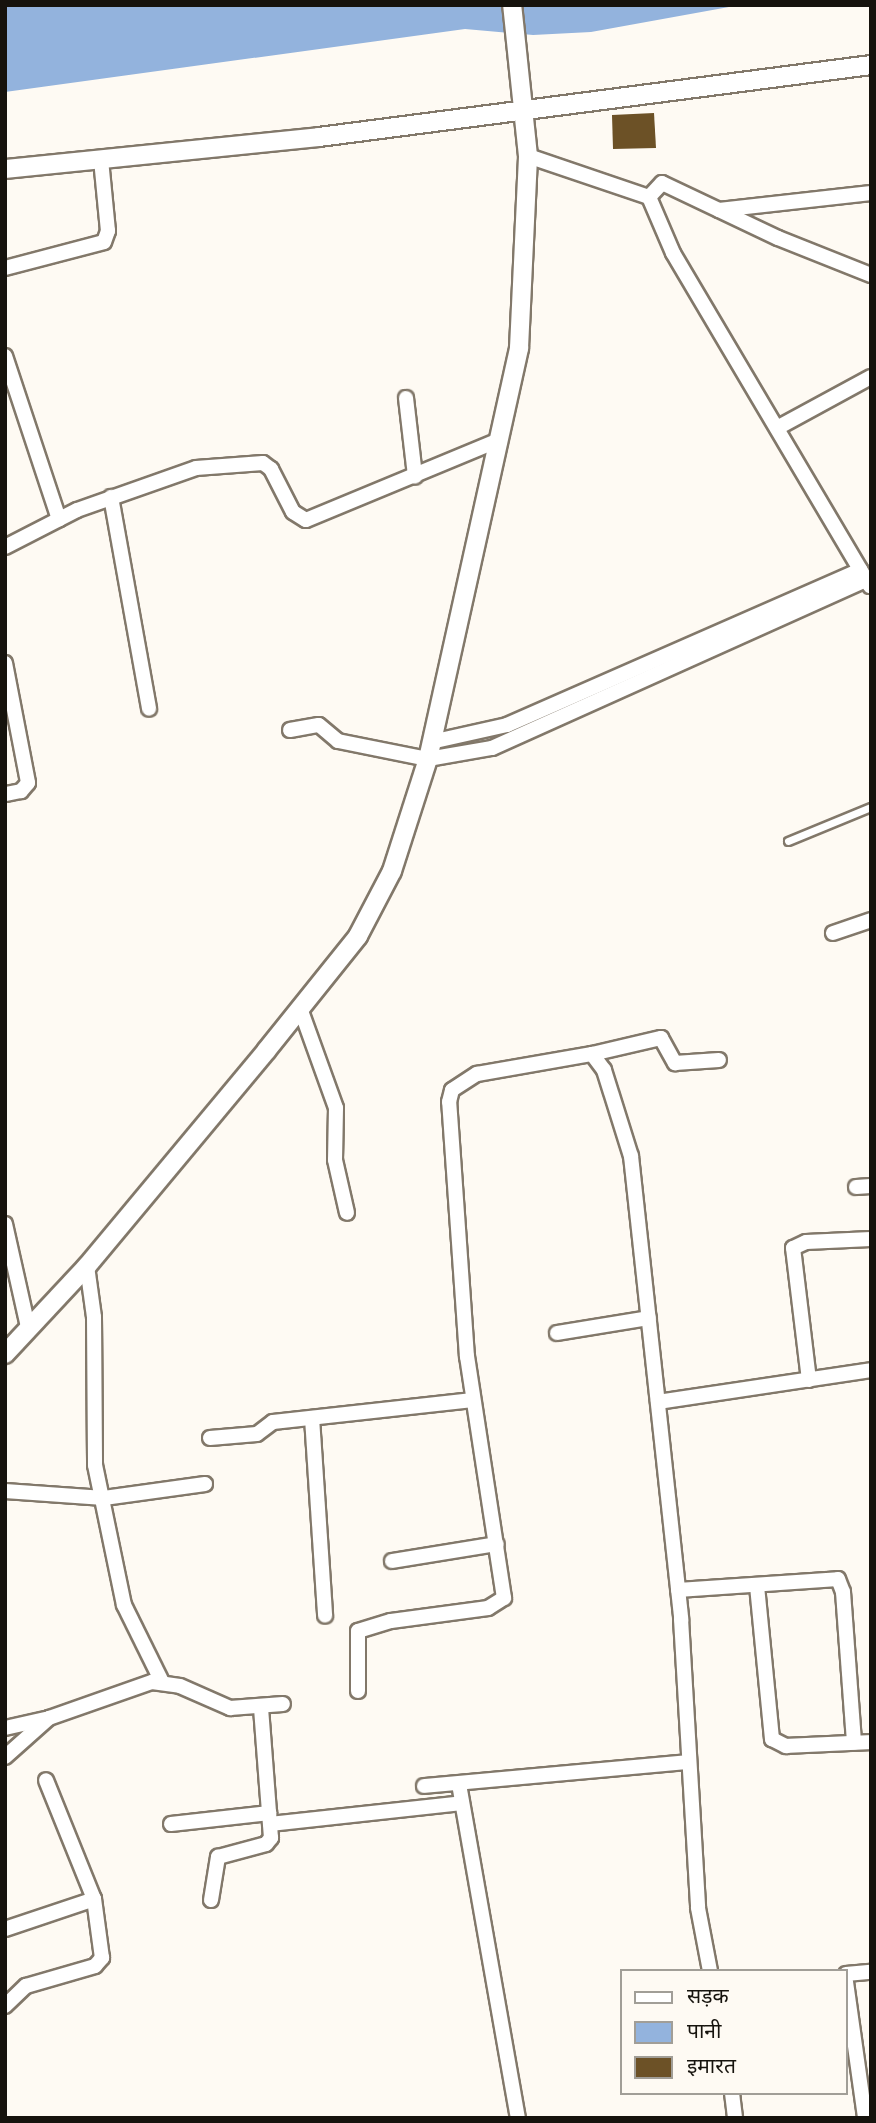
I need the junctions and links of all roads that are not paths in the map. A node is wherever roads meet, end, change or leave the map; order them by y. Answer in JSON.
{"nodes":[{"id":1,"x":512,"y":5,"type":"edge"},
{"id":2,"x":871,"y":65,"type":"edge"},
{"id":3,"x":524,"y":110,"type":"junction"},
{"id":4,"x":528,"y":156,"type":"junction"},
{"id":5,"x":102,"y":159,"type":"junction"},
{"id":6,"x":5,"y":169,"type":"edge"},
{"id":7,"x":871,"y":193,"type":"edge"},
{"id":8,"x":649,"y":197,"type":"junction"},
{"id":9,"x":718,"y":210,"type":"junction"},
{"id":10,"x":5,"y":268,"type":"edge"},
{"id":11,"x":871,"y":275,"type":"edge"},
{"id":12,"x":5,"y":356,"type":"edge"},
{"id":13,"x":871,"y":377,"type":"edge"},
{"id":14,"x":406,"y":398,"type":"dead end"},
{"id":15,"x":777,"y":428,"type":"junction"},
{"id":16,"x":497,"y":441,"type":"junction"},
{"id":17,"x":415,"y":476,"type":"junction"},
{"id":18,"x":111,"y":497,"type":"junction"},
{"id":19,"x":59,"y":519,"type":"junction"},
{"id":20,"x":5,"y":547,"type":"edge"},
{"id":21,"x":867,"y":579,"type":"edge"},
{"id":22,"x":648,"y":662,"type":"junction"},
{"id":23,"x":5,"y":663,"type":"edge"},
{"id":24,"x":654,"y":677,"type":"junction"},
{"id":25,"x":149,"y":709,"type":"dead end"},
{"id":26,"x":290,"y":730,"type":"dead end"},
{"id":27,"x":429,"y":751,"type":"junction"},
{"id":28,"x":5,"y":794,"type":"edge"},
{"id":29,"x":871,"y":807,"type":"edge"},
{"id":30,"x":788,"y":841,"type":"dead end"},
{"id":31,"x":871,"y":920,"type":"edge"},
{"id":32,"x":833,"y":933,"type":"dead end"},
{"id":33,"x":300,"y":1008,"type":"junction"},
{"id":34,"x":592,"y":1054,"type":"junction"},
{"id":35,"x":719,"y":1060,"type":"dead end"},
{"id":36,"x":871,"y":1186,"type":"edge"},
{"id":37,"x":856,"y":1187,"type":"dead end"},
{"id":38,"x":347,"y":1213,"type":"dead end"},
{"id":39,"x":5,"y":1224,"type":"edge"},
{"id":40,"x":871,"y":1239,"type":"edge"},
{"id":41,"x":87,"y":1266,"type":"junction"},
{"id":42,"x":649,"y":1318,"type":"junction"},
{"id":43,"x":28,"y":1327,"type":"junction"},
{"id":44,"x":557,"y":1334,"type":"dead end"},
{"id":45,"x":5,"y":1354,"type":"edge"},
{"id":46,"x":871,"y":1370,"type":"edge"},
{"id":47,"x":809,"y":1380,"type":"junction"},
{"id":48,"x":473,"y":1399,"type":"junction"},
{"id":49,"x":658,"y":1402,"type":"junction"},
{"id":50,"x":312,"y":1418,"type":"junction"},
{"id":51,"x":210,"y":1438,"type":"dead end"},
{"id":52,"x":205,"y":1485,"type":"dead end"},
{"id":53,"x":5,"y":1491,"type":"edge"},
{"id":54,"x":104,"y":1498,"type":"junction"},
{"id":55,"x":497,"y":1544,"type":"junction"},
{"id":56,"x":392,"y":1561,"type":"dead end"},
{"id":57,"x":757,"y":1586,"type":"junction"},
{"id":58,"x":678,"y":1590,"type":"junction"},
{"id":59,"x":325,"y":1616,"type":"dead end"},
{"id":60,"x":162,"y":1682,"type":"junction"},
{"id":61,"x":358,"y":1691,"type":"dead end"},
{"id":62,"x":283,"y":1704,"type":"dead end"},
{"id":63,"x":261,"y":1707,"type":"junction"},
{"id":64,"x":49,"y":1718,"type":"junction"},
{"id":65,"x":5,"y":1728,"type":"edge"},
{"id":66,"x":871,"y":1742,"type":"edge"},
{"id":67,"x":854,"y":1743,"type":"junction"},
{"id":68,"x":5,"y":1757,"type":"edge"},
{"id":69,"x":688,"y":1762,"type":"junction"},
{"id":70,"x":46,"y":1780,"type":"dead end"},
{"id":71,"x":458,"y":1784,"type":"junction"},
{"id":72,"x":424,"y":1786,"type":"dead end"},
{"id":73,"x":462,"y":1803,"type":"junction"},
{"id":74,"x":269,"y":1819,"type":"junction"},
{"id":75,"x":171,"y":1824,"type":"dead end"},
{"id":76,"x":94,"y":1899,"type":"junction"},
{"id":77,"x":211,"y":1900,"type":"dead end"},
{"id":78,"x":5,"y":1929,"type":"edge"},
{"id":79,"x":710,"y":1969,"type":"edge"},
{"id":80,"x":871,"y":1972,"type":"edge"},
{"id":81,"x":848,"y":1974,"type":"edge"},
{"id":82,"x":848,"y":1996,"type":"edge"},
{"id":83,"x":5,"y":2006,"type":"edge"},
{"id":84,"x":732,"y":2095,"type":"edge"},
{"id":85,"x":518,"y":2118,"type":"edge"},
{"id":86,"x":735,"y":2118,"type":"edge"},
{"id":87,"x":865,"y":2118,"type":"edge"}],
"edges":[{"from":1,"to":3,"type":"street"},
{"from":2,"to":3,"type":"street"},
{"from":3,"to":4,"type":"street"},
{"from":3,"to":5,"type":"street"},
{"from":4,"to":8,"type":"street"},
{"from":4,"to":16,"type":"street"},
{"from":5,"to":6,"type":"street"},
{"from":5,"to":10,"type":"street"},
{"from":7,"to":9,"type":"street"},
{"from":8,"to":9,"type":"street"},
{"from":8,"to":15,"type":"street"},
{"from":9,"to":11,"type":"street"},
{"from":12,"to":19,"type":"street"},
{"from":13,"to":15,"type":"street"},
{"from":14,"to":17,"type":"street"},
{"from":15,"to":21,"type":"street"},
{"from":16,"to":17,"type":"street"},
{"from":16,"to":27,"type":"street"},
{"from":17,"to":18,"type":"street"},
{"from":18,"to":19,"type":"street"},
{"from":18,"to":25,"type":"street"},
{"from":19,"to":20,"type":"street"},
{"from":21,"to":22,"type":"street"},
{"from":21,"to":24,"type":"street"},
{"from":22,"to":24,"type":"street"},
{"from":22,"to":27,"type":"street"},
{"from":23,"to":28,"type":"street"},
{"from":24,"to":27,"type":"street"},
{"from":26,"to":27,"type":"street"},
{"from":27,"to":33,"type":"street"},
{"from":29,"to":30,"type":"lane"},
{"from":31,"to":32,"type":"street"},
{"from":33,"to":38,"type":"street"},
{"from":33,"to":41,"type":"street"},
{"from":34,"to":35,"type":"street"},
{"from":34,"to":42,"type":"street"},
{"from":34,"to":48,"type":"street"},
{"from":36,"to":37,"type":"street"},
{"from":39,"to":43,"type":"street"},
{"from":40,"to":47,"type":"street"},
{"from":41,"to":43,"type":"street"},
{"from":41,"to":54,"type":"street"},
{"from":42,"to":44,"type":"street"},
{"from":42,"to":49,"type":"street"},
{"from":43,"to":45,"type":"street"},
{"from":46,"to":47,"type":"street"},
{"from":47,"to":49,"type":"street"},
{"from":48,"to":50,"type":"street"},
{"from":48,"to":55,"type":"street"},
{"from":49,"to":58,"type":"street"},
{"from":50,"to":51,"type":"street"},
{"from":50,"to":59,"type":"street"},
{"from":52,"to":54,"type":"street"},
{"from":53,"to":54,"type":"street"},
{"from":54,"to":60,"type":"street"},
{"from":55,"to":56,"type":"street"},
{"from":55,"to":61,"type":"street"},
{"from":57,"to":58,"type":"street"},
{"from":57,"to":67,"type":"street"},
{"from":57,"to":67,"type":"street"},
{"from":58,"to":69,"type":"street"},
{"from":60,"to":63,"type":"street"},
{"from":60,"to":64,"type":"street"},
{"from":62,"to":63,"type":"street"},
{"from":63,"to":74,"type":"street"},
{"from":64,"to":65,"type":"street"},
{"from":64,"to":68,"type":"street"},
{"from":66,"to":67,"type":"street"},
{"from":69,"to":71,"type":"street"},
{"from":69,"to":79,"type":"street"},
{"from":70,"to":76,"type":"street"},
{"from":71,"to":72,"type":"street"},
{"from":71,"to":73,"type":"street"},
{"from":73,"to":74,"type":"street"},
{"from":73,"to":85,"type":"street"},
{"from":74,"to":75,"type":"street"},
{"from":74,"to":77,"type":"street"},
{"from":76,"to":78,"type":"street"},
{"from":76,"to":83,"type":"street"},
{"from":80,"to":81,"type":"street"},
{"from":82,"to":87,"type":"street"},
{"from":84,"to":86,"type":"street"}]}
